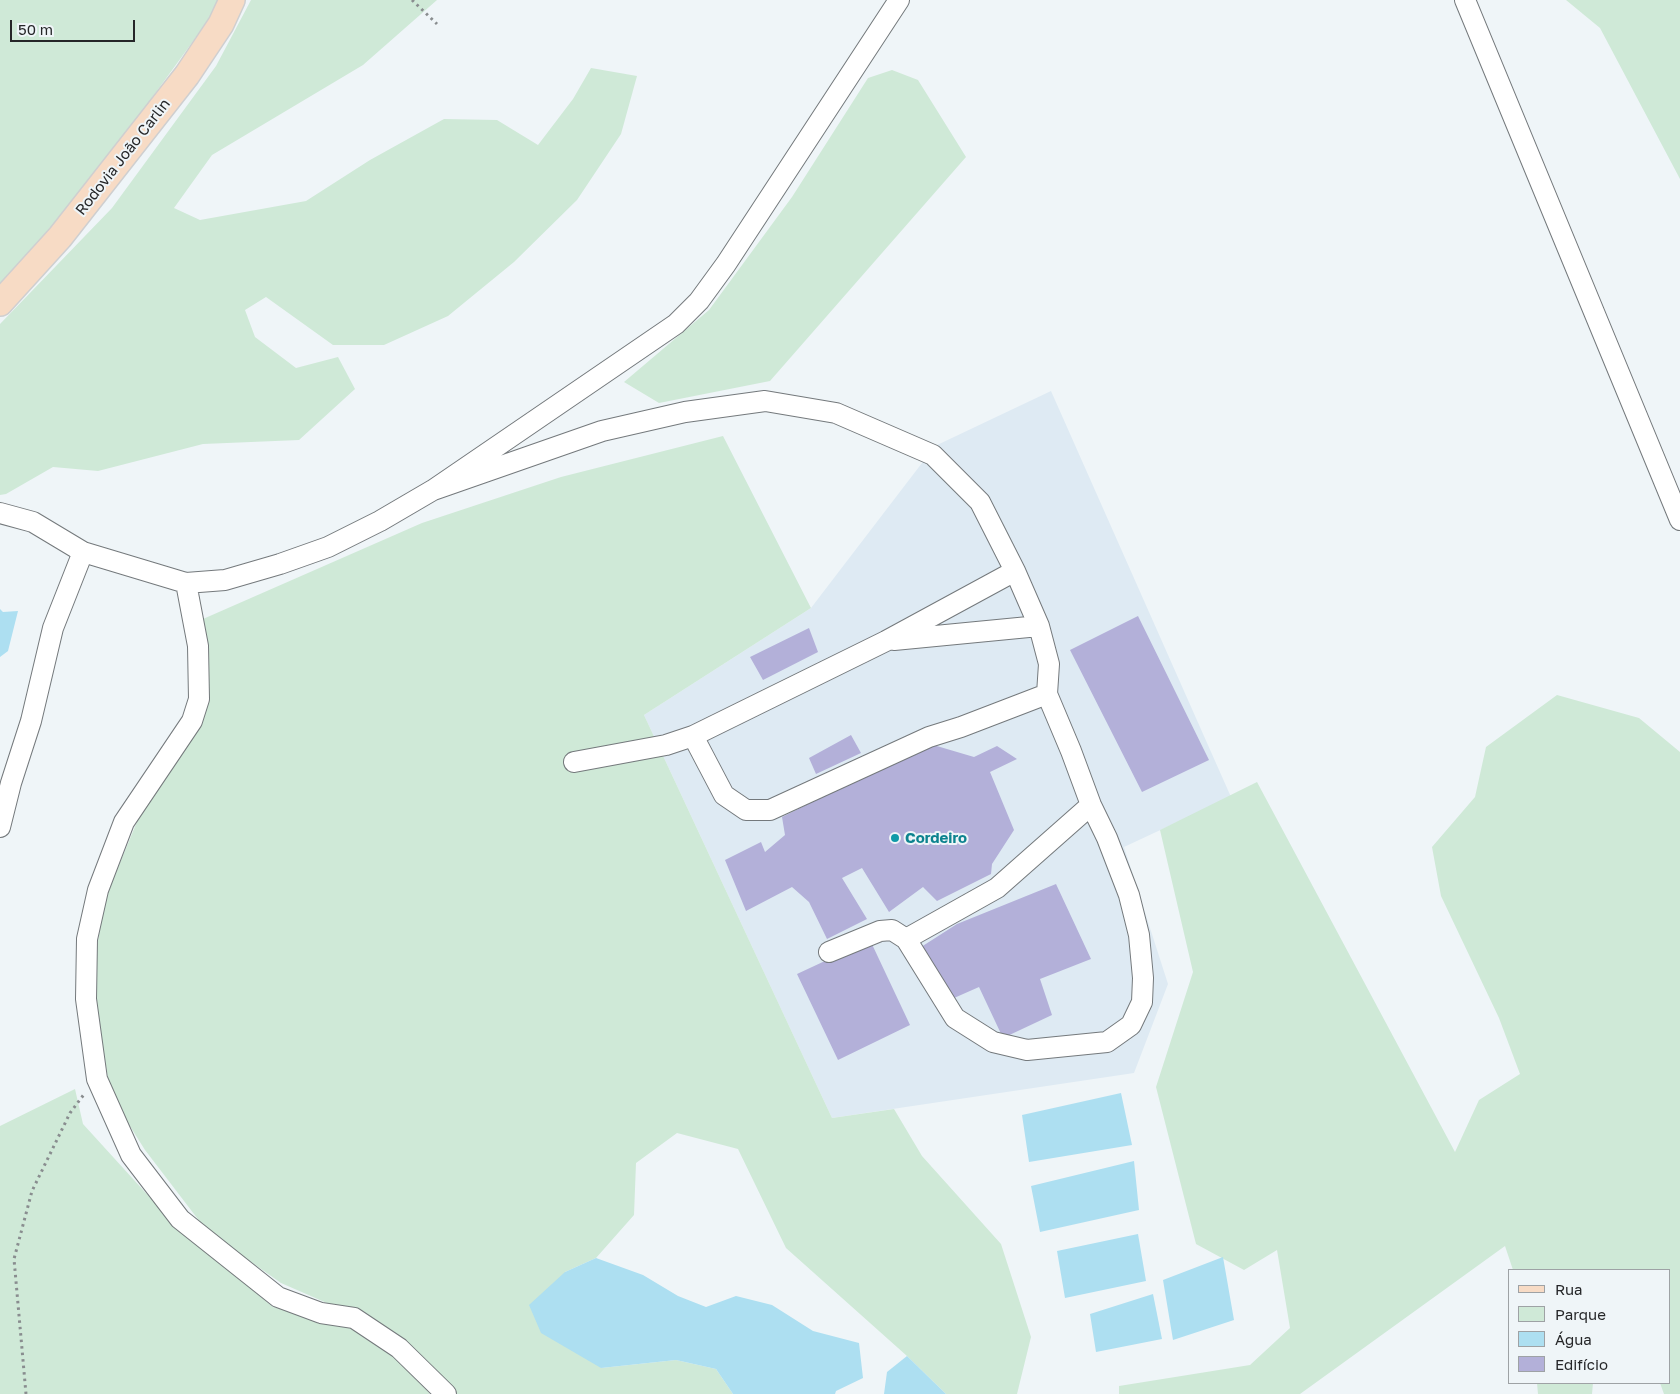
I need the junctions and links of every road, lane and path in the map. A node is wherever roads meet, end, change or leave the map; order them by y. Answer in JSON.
{"nodes":[{"id":1,"x":232,"y":0,"type":"edge"},
{"id":2,"x":412,"y":0,"type":"edge"},
{"id":3,"x":899,"y":0,"type":"edge"},
{"id":4,"x":1466,"y":0,"type":"edge"},
{"id":5,"x":437,"y":24,"type":"dead end"},
{"id":6,"x":0,"y":303,"type":"edge"},
{"id":7,"x":433,"y":490,"type":"junction"},
{"id":8,"x":0,"y":513,"type":"edge"},
{"id":9,"x":1680,"y":520,"type":"edge"},
{"id":10,"x":83,"y":552,"type":"junction"},
{"id":11,"x":1015,"y":571,"type":"junction"},
{"id":12,"x":186,"y":583,"type":"junction"},
{"id":13,"x":1039,"y":626,"type":"junction"},
{"id":14,"x":886,"y":641,"type":"junction"},
{"id":15,"x":1047,"y":694,"type":"junction"},
{"id":16,"x":693,"y":736,"type":"junction"},
{"id":17,"x":574,"y":762,"type":"dead end"},
{"id":18,"x":1090,"y":805,"type":"junction"},
{"id":19,"x":0,"y":827,"type":"edge"},
{"id":20,"x":906,"y":939,"type":"junction"},
{"id":21,"x":829,"y":952,"type":"dead end"},
{"id":22,"x":97,"y":1079,"type":"junction"},
{"id":23,"x":26,"y":1394,"type":"edge"},
{"id":24,"x":446,"y":1394,"type":"edge"}],
"edges":[{"from":1,"to":6,"type":"main road","name":"Rodovia João Carlin"},
{"from":2,"to":5,"type":"path"},
{"from":3,"to":7,"type":"street"},
{"from":4,"to":9,"type":"street"},
{"from":7,"to":11,"type":"street"},
{"from":7,"to":12,"type":"street"},
{"from":8,"to":10,"type":"street"},
{"from":10,"to":12,"type":"street"},
{"from":10,"to":19,"type":"street"},
{"from":11,"to":13,"type":"street"},
{"from":11,"to":14,"type":"street"},
{"from":12,"to":22,"type":"street"},
{"from":13,"to":14,"type":"street"},
{"from":13,"to":15,"type":"street"},
{"from":14,"to":16,"type":"street"},
{"from":15,"to":16,"type":"street"},
{"from":15,"to":18,"type":"street"},
{"from":16,"to":17,"type":"street"},
{"from":18,"to":20,"type":"street"},
{"from":18,"to":20,"type":"street"},
{"from":20,"to":21,"type":"street"},
{"from":22,"to":23,"type":"path"},
{"from":22,"to":24,"type":"street"}]}
